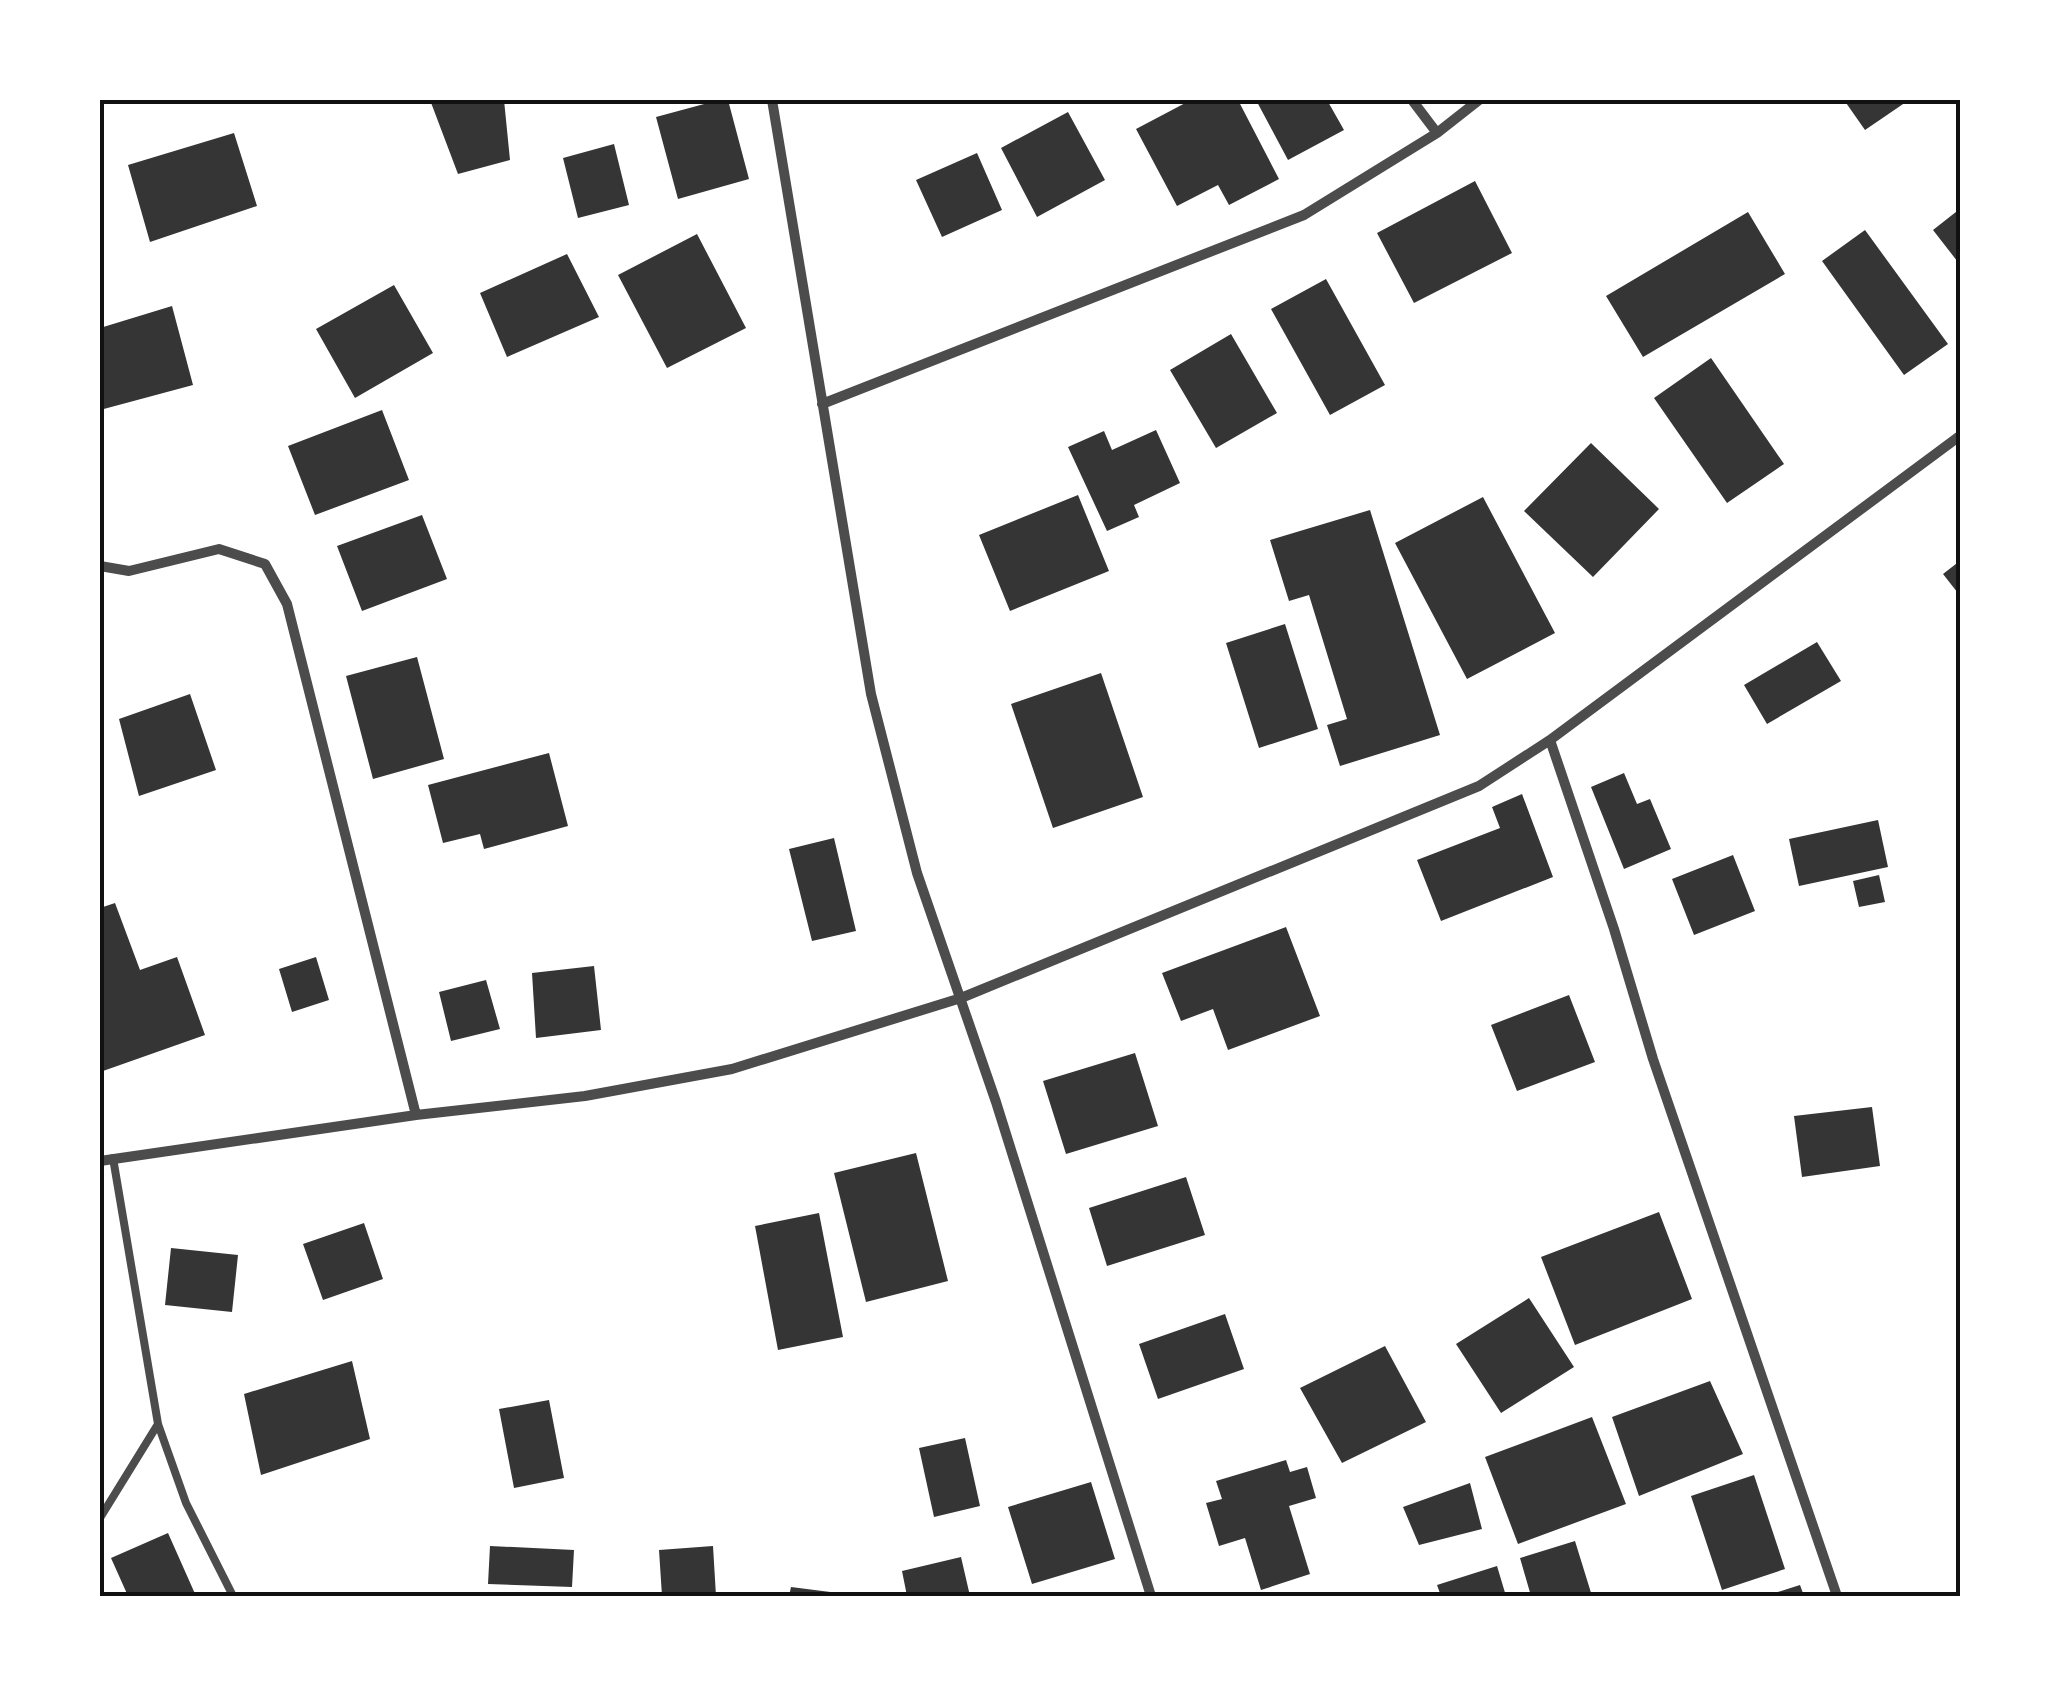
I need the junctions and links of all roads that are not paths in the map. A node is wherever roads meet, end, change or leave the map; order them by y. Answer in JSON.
{"nodes":[{"id":1,"x":772,"y":100,"type":"edge"},
{"id":2,"x":1412,"y":100,"type":"edge"},
{"id":3,"x":1479,"y":100,"type":"edge"},
{"id":4,"x":1438,"y":132,"type":"junction"},
{"id":5,"x":822,"y":404,"type":"junction"},
{"id":6,"x":1961,"y":435,"type":"edge"},
{"id":7,"x":100,"y":566,"type":"edge"},
{"id":8,"x":1550,"y":740,"type":"junction"},
{"id":9,"x":961,"y":998,"type":"junction"},
{"id":10,"x":416,"y":1115,"type":"junction"},
{"id":11,"x":114,"y":1158,"type":"junction"},
{"id":12,"x":100,"y":1161,"type":"edge"},
{"id":13,"x":158,"y":1424,"type":"junction"},
{"id":14,"x":100,"y":1518,"type":"edge"},
{"id":15,"x":234,"y":1596,"type":"edge"},
{"id":16,"x":1151,"y":1596,"type":"edge"},
{"id":17,"x":1837,"y":1596,"type":"edge"}],
"edges":[{"from":1,"to":5,"type":"street"},
{"from":2,"to":4,"type":"street"},
{"from":3,"to":4,"type":"street"},
{"from":4,"to":5,"type":"street"},
{"from":5,"to":9,"type":"street"},
{"from":6,"to":8,"type":"street"},
{"from":7,"to":10,"type":"street"},
{"from":8,"to":9,"type":"street"},
{"from":8,"to":17,"type":"street"},
{"from":9,"to":10,"type":"street"},
{"from":9,"to":16,"type":"street"},
{"from":10,"to":11,"type":"street"},
{"from":11,"to":12,"type":"street"},
{"from":11,"to":13,"type":"lane"},
{"from":13,"to":14,"type":"lane"},
{"from":13,"to":15,"type":"lane"}]}
